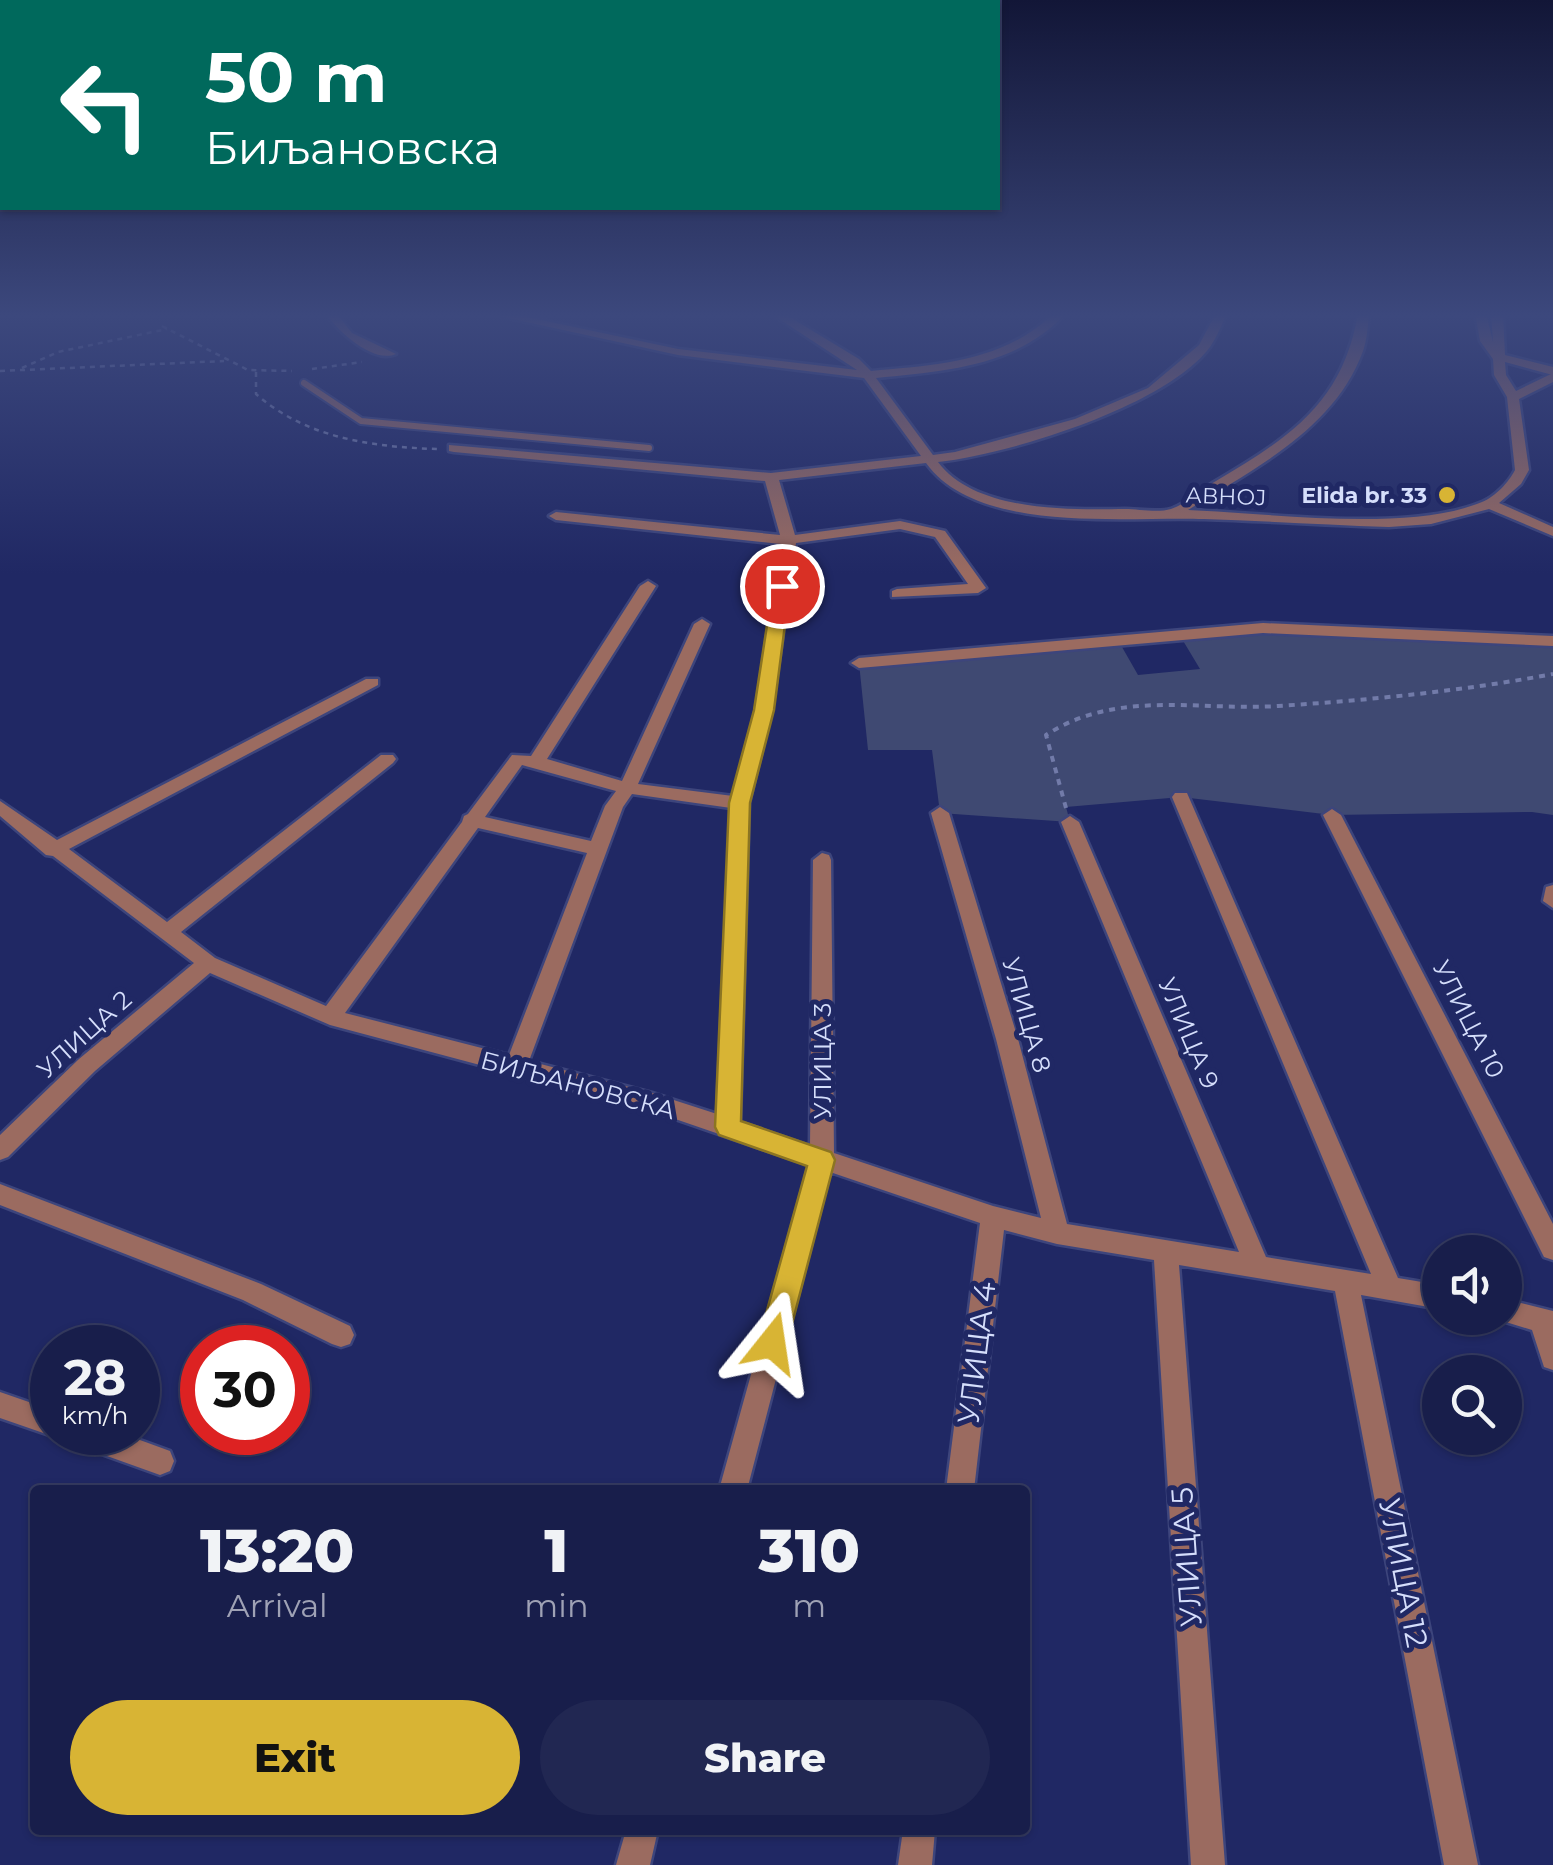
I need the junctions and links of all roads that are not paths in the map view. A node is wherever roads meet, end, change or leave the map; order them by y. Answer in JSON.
{"nodes":[{"id":1,"x":330,"y":400,"type":"edge"},
{"id":2,"x":885,"y":400,"type":"edge"},
{"id":3,"x":1129,"y":400,"type":"edge"},
{"id":4,"x":1327,"y":400,"type":"edge"},
{"id":5,"x":1513,"y":400,"type":"edge"},
{"id":6,"x":524,"y":436,"type":"junction"},
{"id":7,"x":454,"y":448,"type":"dead end"},
{"id":8,"x":649,"y":448,"type":"dead end"},
{"id":9,"x":515,"y":454,"type":"junction"},
{"id":10,"x":929,"y":460,"type":"junction"},
{"id":11,"x":771,"y":477,"type":"junction"},
{"id":12,"x":1490,"y":504,"type":"junction"},
{"id":13,"x":1174,"y":514,"type":"junction"},
{"id":14,"x":556,"y":516,"type":"dead end"},
{"id":15,"x":1553,"y":532,"type":"edge"},
{"id":16,"x":789,"y":540,"type":"junction"},
{"id":17,"x":648,"y":586,"type":"dead end"},
{"id":18,"x":897,"y":594,"type":"dead end"},
{"id":19,"x":702,"y":624,"type":"dead end"},
{"id":20,"x":1553,"y":641,"type":"edge"},
{"id":21,"x":858,"y":664,"type":"dead end"},
{"id":22,"x":372,"y":682,"type":"dead end"},
{"id":23,"x":386,"y":759,"type":"dead end"},
{"id":24,"x":536,"y":762,"type":"junction"},
{"id":25,"x":627,"y":788,"type":"junction"},
{"id":26,"x":1182,"y":798,"type":"dead end"},
{"id":27,"x":740,"y":803,"type":"junction"},
{"id":28,"x":0,"y":807,"type":"edge"},
{"id":29,"x":940,"y":813,"type":"dead end"},
{"id":30,"x":1332,"y":816,"type":"dead end"},
{"id":31,"x":470,"y":820,"type":"junction"},
{"id":32,"x":1070,"y":822,"type":"road end"},
{"id":33,"x":596,"y":849,"type":"junction"},
{"id":34,"x":53,"y":850,"type":"junction"},
{"id":35,"x":822,"y":860,"type":"dead end"},
{"id":36,"x":1553,"y":892,"type":"edge"},
{"id":37,"x":1553,"y":901,"type":"edge"},
{"id":38,"x":166,"y":933,"type":"junction"},
{"id":39,"x":208,"y":963,"type":"junction"},
{"id":40,"x":330,"y":1017,"type":"junction"},
{"id":41,"x":514,"y":1068,"type":"junction"},
{"id":42,"x":728,"y":1127,"type":"junction"},
{"id":43,"x":0,"y":1150,"type":"edge"},
{"id":44,"x":822,"y":1160,"type":"junction"},
{"id":45,"x":0,"y":1194,"type":"edge"},
{"id":46,"x":993,"y":1217,"type":"junction"},
{"id":47,"x":1057,"y":1233,"type":"junction"},
{"id":48,"x":1166,"y":1249,"type":"junction"},
{"id":49,"x":1553,"y":1249,"type":"edge"},
{"id":50,"x":1256,"y":1265,"type":"junction"},
{"id":51,"x":1345,"y":1280,"type":"junction"},
{"id":52,"x":1388,"y":1286,"type":"junction"},
{"id":53,"x":1422,"y":1293,"type":"edge"},
{"id":54,"x":1522,"y":1316,"type":"edge"},
{"id":55,"x":1548,"y":1321,"type":"edge"},
{"id":56,"x":341,"y":1335,"type":"dead end"},
{"id":57,"x":1553,"y":1358,"type":"edge"},
{"id":58,"x":0,"y":1405,"type":"edge"},
{"id":59,"x":30,"y":1416,"type":"edge"},
{"id":60,"x":143,"y":1455,"type":"edge"},
{"id":61,"x":160,"y":1461,"type":"dead end"},
{"id":62,"x":734,"y":1485,"type":"edge"},
{"id":63,"x":961,"y":1485,"type":"edge"},
{"id":64,"x":641,"y":1835,"type":"edge"},
{"id":65,"x":918,"y":1835,"type":"edge"},
{"id":66,"x":633,"y":1865,"type":"edge"},
{"id":67,"x":915,"y":1865,"type":"edge"},
{"id":68,"x":1208,"y":1865,"type":"edge"},
{"id":69,"x":1461,"y":1865,"type":"edge"}],
"edges":[{"from":1,"to":6,"type":"lane"},
{"from":2,"to":10,"type":"street","name":"АВНОЈ"},
{"from":3,"to":10,"type":"street"},
{"from":4,"to":13,"type":"street"},
{"from":5,"to":12,"type":"street"},
{"from":6,"to":8,"type":"lane"},
{"from":6,"to":9,"type":"lane"},
{"from":7,"to":9,"type":"street"},
{"from":9,"to":11,"type":"street"},
{"from":10,"to":11,"type":"street"},
{"from":10,"to":13,"type":"street","name":"АВНОЈ"},
{"from":11,"to":16,"type":"street"},
{"from":12,"to":13,"type":"street","name":"АВНОЈ"},
{"from":12,"to":15,"type":"street"},
{"from":14,"to":16,"type":"street"},
{"from":16,"to":18,"type":"street"},
{"from":16,"to":27,"type":"street"},
{"from":17,"to":24,"type":"street"},
{"from":19,"to":25,"type":"street"},
{"from":20,"to":21,"type":"street"},
{"from":22,"to":34,"type":"street"},
{"from":23,"to":38,"type":"street"},
{"from":24,"to":25,"type":"street"},
{"from":24,"to":31,"type":"street"},
{"from":25,"to":27,"type":"street"},
{"from":25,"to":33,"type":"street"},
{"from":26,"to":52,"type":"street"},
{"from":27,"to":42,"type":"street"},
{"from":28,"to":34,"type":"street","name":"БИЉАНОВСКА"},
{"from":29,"to":47,"type":"street","name":"УЛИЦА 8"},
{"from":30,"to":49,"type":"street","name":"УЛИЦА 10"},
{"from":31,"to":33,"type":"street"},
{"from":31,"to":40,"type":"street"},
{"from":32,"to":50,"type":"street","name":"УЛИЦА 9"},
{"from":33,"to":41,"type":"street"},
{"from":34,"to":38,"type":"street","name":"БИЉАНОВСКА"},
{"from":35,"to":44,"type":"street","name":"УЛИЦА 3"},
{"from":36,"to":37,"type":"street"},
{"from":38,"to":39,"type":"street","name":"БИЉАНОВСКА"},
{"from":39,"to":40,"type":"street","name":"БИЉАНОВСКА"},
{"from":39,"to":43,"type":"street","name":"УЛИЦА 2"},
{"from":40,"to":41,"type":"street","name":"БИЉАНОВСКА"},
{"from":41,"to":42,"type":"street","name":"БИЉАНОВСКА"},
{"from":42,"to":44,"type":"street","name":"БИЉАНОВСКА"},
{"from":44,"to":46,"type":"street","name":"БИЉАНОВСКА"},
{"from":44,"to":62,"type":"street","name":"УЛИЦА 3"},
{"from":45,"to":56,"type":"street"},
{"from":46,"to":47,"type":"street","name":"БИЉАНОВСКА"},
{"from":46,"to":63,"type":"street","name":"УЛИЦА 4"},
{"from":47,"to":48,"type":"street","name":"БИЉАНОВСКА"},
{"from":48,"to":50,"type":"street","name":"БИЉАНОВСКА"},
{"from":48,"to":68,"type":"street","name":"УЛИЦА 5"},
{"from":50,"to":51,"type":"street","name":"БИЉАНОВСКА"},
{"from":51,"to":52,"type":"street","name":"БИЉАНОВСКА"},
{"from":51,"to":69,"type":"street","name":"УЛИЦА 12"},
{"from":52,"to":53,"type":"street","name":"БИЉАНОВСКА"},
{"from":54,"to":55,"type":"street"},
{"from":55,"to":57,"type":"street"},
{"from":58,"to":59,"type":"street"},
{"from":60,"to":61,"type":"street"},
{"from":64,"to":66,"type":"street"},
{"from":65,"to":67,"type":"street"}]}
